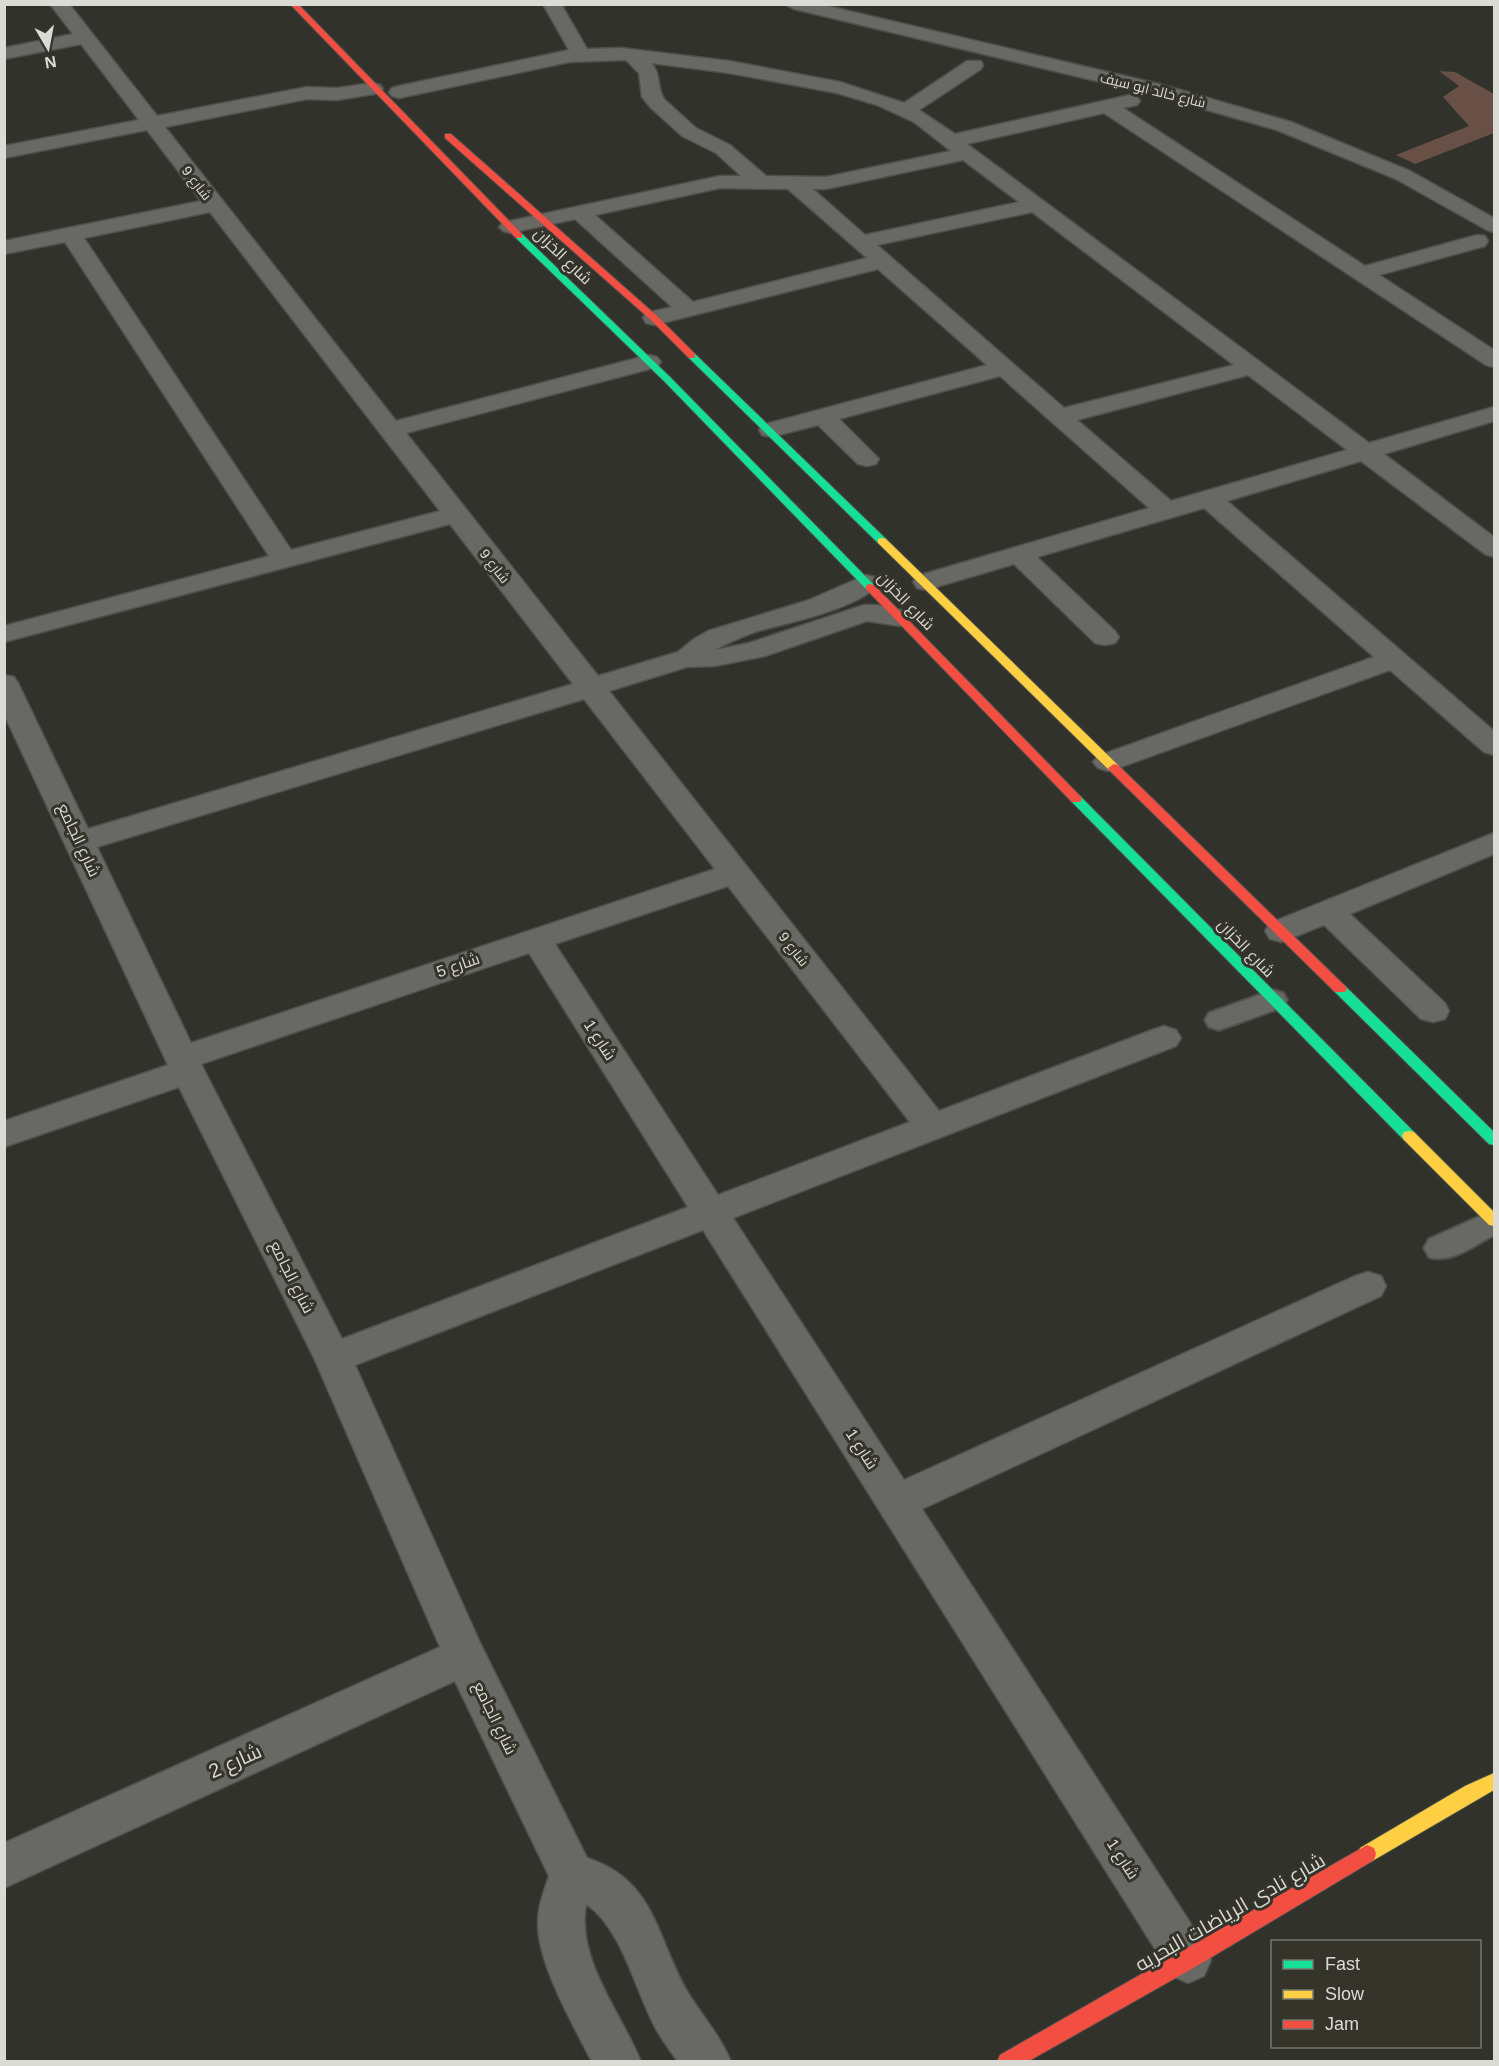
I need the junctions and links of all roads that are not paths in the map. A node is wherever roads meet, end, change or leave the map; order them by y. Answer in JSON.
{"nodes":[{"id":1,"x":59,"y":4,"type":"edge"},
{"id":2,"x":293,"y":4,"type":"edge"},
{"id":3,"x":552,"y":4,"type":"edge"},
{"id":4,"x":794,"y":4,"type":"edge"},
{"id":5,"x":83,"y":38,"type":"junction"},
{"id":6,"x":4,"y":54,"type":"edge"},
{"id":7,"x":581,"y":54,"type":"junction"},
{"id":8,"x":632,"y":56,"type":"junction"},
{"id":9,"x":974,"y":65,"type":"dead end"},
{"id":10,"x":1156,"y":89,"type":"junction"},
{"id":11,"x":393,"y":91,"type":"junction"},
{"id":12,"x":1108,"y":107,"type":"junction"},
{"id":13,"x":905,"y":111,"type":"junction"},
{"id":14,"x":151,"y":124,"type":"junction"},
{"id":15,"x":435,"y":124,"type":"dead end"},
{"id":16,"x":960,"y":147,"type":"junction"},
{"id":17,"x":4,"y":152,"type":"edge"},
{"id":18,"x":759,"y":181,"type":"junction"},
{"id":19,"x":795,"y":184,"type":"junction"},
{"id":20,"x":213,"y":205,"type":"junction"},
{"id":21,"x":1036,"y":205,"type":"junction"},
{"id":22,"x":579,"y":212,"type":"junction"},
{"id":23,"x":543,"y":220,"type":"junction"},
{"id":24,"x":1494,"y":226,"type":"edge"},
{"id":25,"x":510,"y":227,"type":"junction"},
{"id":26,"x":71,"y":234,"type":"junction"},
{"id":27,"x":1477,"y":241,"type":"dead end"},
{"id":28,"x":861,"y":242,"type":"junction"},
{"id":29,"x":4,"y":248,"type":"edge"},
{"id":30,"x":883,"y":261,"type":"junction"},
{"id":31,"x":1362,"y":273,"type":"junction"},
{"id":32,"x":688,"y":309,"type":"junction"},
{"id":33,"x":654,"y":318,"type":"junction"},
{"id":34,"x":1494,"y":360,"type":"edge"},
{"id":35,"x":650,"y":362,"type":"junction"},
{"id":36,"x":1252,"y":367,"type":"junction"},
{"id":37,"x":1004,"y":368,"type":"junction"},
{"id":38,"x":1494,"y":414,"type":"edge"},
{"id":39,"x":822,"y":416,"type":"junction"},
{"id":40,"x":1059,"y":417,"type":"junction"},
{"id":41,"x":389,"y":430,"type":"junction"},
{"id":42,"x":771,"y":430,"type":"junction"},
{"id":43,"x":1366,"y":452,"type":"junction"},
{"id":44,"x":867,"y":459,"type":"dead end"},
{"id":45,"x":1208,"y":498,"type":"junction"},
{"id":46,"x":1167,"y":510,"type":"junction"},
{"id":47,"x":456,"y":516,"type":"junction"},
{"id":48,"x":1494,"y":522,"type":"edge"},
{"id":49,"x":1469,"y":530,"type":"junction"},
{"id":50,"x":1494,"y":549,"type":"edge"},
{"id":51,"x":1019,"y":555,"type":"junction"},
{"id":52,"x":285,"y":561,"type":"junction"},
{"id":53,"x":926,"y":582,"type":"junction"},
{"id":54,"x":866,"y":583,"type":"junction"},
{"id":55,"x":900,"y":618,"type":"junction"},
{"id":56,"x":4,"y":634,"type":"edge"},
{"id":57,"x":1105,"y":637,"type":"dead end"},
{"id":58,"x":685,"y":659,"type":"junction"},
{"id":59,"x":1394,"y":659,"type":"junction"},
{"id":60,"x":4,"y":683,"type":"edge"},
{"id":61,"x":590,"y":688,"type":"junction"},
{"id":62,"x":13,"y":723,"type":"edge"},
{"id":63,"x":1494,"y":746,"type":"edge"},
{"id":64,"x":1108,"y":762,"type":"junction"},
{"id":65,"x":80,"y":842,"type":"junction"},
{"id":66,"x":1494,"y":843,"type":"edge"},
{"id":67,"x":734,"y":873,"type":"junction"},
{"id":68,"x":1328,"y":911,"type":"junction"},
{"id":69,"x":1281,"y":931,"type":"junction"},
{"id":70,"x":536,"y":939,"type":"junction"},
{"id":71,"x":1273,"y":1000,"type":"junction"},
{"id":72,"x":1433,"y":1011,"type":"dead end"},
{"id":73,"x":1219,"y":1020,"type":"dead end"},
{"id":74,"x":1164,"y":1038,"type":"dead end"},
{"id":75,"x":185,"y":1064,"type":"junction"},
{"id":76,"x":933,"y":1127,"type":"junction"},
{"id":77,"x":4,"y":1134,"type":"edge"},
{"id":78,"x":1494,"y":1140,"type":"edge"},
{"id":79,"x":710,"y":1213,"type":"junction"},
{"id":80,"x":1494,"y":1222,"type":"edge"},
{"id":81,"x":1440,"y":1248,"type":"dead end"},
{"id":82,"x":1368,"y":1286,"type":"dead end"},
{"id":83,"x":333,"y":1358,"type":"junction"},
{"id":84,"x":896,"y":1502,"type":"junction"},
{"id":85,"x":465,"y":1656,"type":"junction"},
{"id":86,"x":1494,"y":1775,"type":"edge"},
{"id":87,"x":1494,"y":1781,"type":"edge"},
{"id":88,"x":1471,"y":1792,"type":"junction"},
{"id":89,"x":4,"y":1866,"type":"edge"},
{"id":90,"x":572,"y":1875,"type":"junction"},
{"id":91,"x":1188,"y":1960,"type":"junction"},
{"id":92,"x":1021,"y":2058,"type":"edge"},
{"id":93,"x":617,"y":2061,"type":"edge"},
{"id":94,"x":707,"y":2061,"type":"edge"}],
"edges":[{"from":1,"to":5,"type":"street","name":"شارع 9"},
{"from":2,"to":11,"type":"main road","name":"شارع الخزان"},
{"from":3,"to":7,"type":"street"},
{"from":4,"to":10,"type":"street","name":"شارع خالد ابو سيف"},
{"from":5,"to":6,"type":"street"},
{"from":5,"to":14,"type":"street","name":"شارع 9"},
{"from":7,"to":8,"type":"street"},
{"from":7,"to":11,"type":"street"},
{"from":8,"to":13,"type":"street"},
{"from":8,"to":18,"type":"street"},
{"from":9,"to":13,"type":"street"},
{"from":10,"to":12,"type":"street"},
{"from":10,"to":24,"type":"street","name":"شارع خالد ابو سيف"},
{"from":11,"to":14,"type":"street"},
{"from":11,"to":25,"type":"main road","name":"شارع الخزان"},
{"from":12,"to":16,"type":"street"},
{"from":12,"to":31,"type":"street"},
{"from":13,"to":16,"type":"street"},
{"from":14,"to":17,"type":"street"},
{"from":14,"to":20,"type":"street","name":"شارع 9"},
{"from":15,"to":23,"type":"main road","name":"شارع الخزان"},
{"from":16,"to":19,"type":"street"},
{"from":16,"to":21,"type":"street"},
{"from":18,"to":19,"type":"street"},
{"from":18,"to":22,"type":"street"},
{"from":19,"to":28,"type":"street"},
{"from":20,"to":26,"type":"street"},
{"from":20,"to":41,"type":"street","name":"شارع 9"},
{"from":21,"to":28,"type":"street"},
{"from":21,"to":36,"type":"street"},
{"from":22,"to":23,"type":"street"},
{"from":22,"to":32,"type":"street"},
{"from":23,"to":25,"type":"street"},
{"from":23,"to":33,"type":"main road","name":"شارع الخزان"},
{"from":25,"to":35,"type":"main road","name":"شارع الخزان"},
{"from":26,"to":29,"type":"street"},
{"from":26,"to":52,"type":"street"},
{"from":27,"to":31,"type":"street"},
{"from":28,"to":30,"type":"street"},
{"from":30,"to":32,"type":"street"},
{"from":30,"to":37,"type":"street"},
{"from":31,"to":34,"type":"street"},
{"from":32,"to":33,"type":"street"},
{"from":33,"to":42,"type":"main road","name":"شارع الخزان"},
{"from":35,"to":41,"type":"street"},
{"from":35,"to":54,"type":"main road","name":"شارع الخزان"},
{"from":36,"to":40,"type":"street"},
{"from":36,"to":43,"type":"street"},
{"from":37,"to":39,"type":"street"},
{"from":37,"to":40,"type":"street"},
{"from":38,"to":43,"type":"street"},
{"from":39,"to":42,"type":"street"},
{"from":39,"to":44,"type":"street"},
{"from":40,"to":46,"type":"street"},
{"from":41,"to":47,"type":"street","name":"شارع 9"},
{"from":42,"to":53,"type":"main road","name":"شارع الخزان"},
{"from":43,"to":45,"type":"street"},
{"from":43,"to":49,"type":"street"},
{"from":45,"to":46,"type":"street"},
{"from":45,"to":59,"type":"street"},
{"from":46,"to":51,"type":"street"},
{"from":47,"to":52,"type":"street"},
{"from":47,"to":61,"type":"street","name":"شارع 9"},
{"from":48,"to":49,"type":"street"},
{"from":49,"to":50,"type":"street"},
{"from":51,"to":53,"type":"street"},
{"from":51,"to":57,"type":"street"},
{"from":52,"to":56,"type":"street"},
{"from":53,"to":64,"type":"main road","name":"شارع الخزان"},
{"from":54,"to":55,"type":"main road","name":"شارع الخزان"},
{"from":54,"to":58,"type":"street"},
{"from":55,"to":58,"type":"street"},
{"from":55,"to":71,"type":"main road","name":"شارع الخزان"},
{"from":58,"to":61,"type":"street"},
{"from":59,"to":63,"type":"street"},
{"from":59,"to":64,"type":"street"},
{"from":60,"to":62,"type":"street","name":"شارع الجامع"},
{"from":61,"to":65,"type":"street"},
{"from":61,"to":67,"type":"street","name":"شارع 9"},
{"from":62,"to":65,"type":"street","name":"شارع الجامع"},
{"from":64,"to":69,"type":"main road","name":"شارع الخزان"},
{"from":65,"to":75,"type":"street","name":"شارع الجامع"},
{"from":66,"to":68,"type":"street"},
{"from":67,"to":70,"type":"street","name":"شارع 5"},
{"from":67,"to":76,"type":"street","name":"شارع 9"},
{"from":68,"to":69,"type":"street"},
{"from":68,"to":72,"type":"street"},
{"from":69,"to":78,"type":"main road","name":"شارع الخزان"},
{"from":70,"to":75,"type":"street","name":"شارع 5"},
{"from":70,"to":79,"type":"street","name":"شارع 1"},
{"from":71,"to":73,"type":"lane"},
{"from":71,"to":80,"type":"main road","name":"شارع الخزان"},
{"from":74,"to":76,"type":"street"},
{"from":75,"to":77,"type":"street","name":"شارع 5"},
{"from":75,"to":83,"type":"street","name":"شارع الجامع"},
{"from":76,"to":79,"type":"street"},
{"from":79,"to":83,"type":"street"},
{"from":79,"to":84,"type":"street","name":"شارع 1"},
{"from":80,"to":81,"type":"lane"},
{"from":82,"to":84,"type":"street"},
{"from":83,"to":85,"type":"street","name":"شارع الجامع"},
{"from":84,"to":91,"type":"street","name":"شارع 1"},
{"from":85,"to":89,"type":"street","name":"شارع 2"},
{"from":85,"to":90,"type":"street","name":"شارع الجامع"},
{"from":86,"to":88,"type":"main road","name":"شارع نادى الرياضات البحريه"},
{"from":87,"to":88,"type":"main road","name":"شارع نادى الرياضات البحريه"},
{"from":88,"to":91,"type":"main road","name":"شارع نادى الرياضات البحريه"},
{"from":90,"to":93,"type":"street"},
{"from":90,"to":94,"type":"street"},
{"from":91,"to":92,"type":"main road","name":"شارع نادى الرياضات البحريه"}]}
